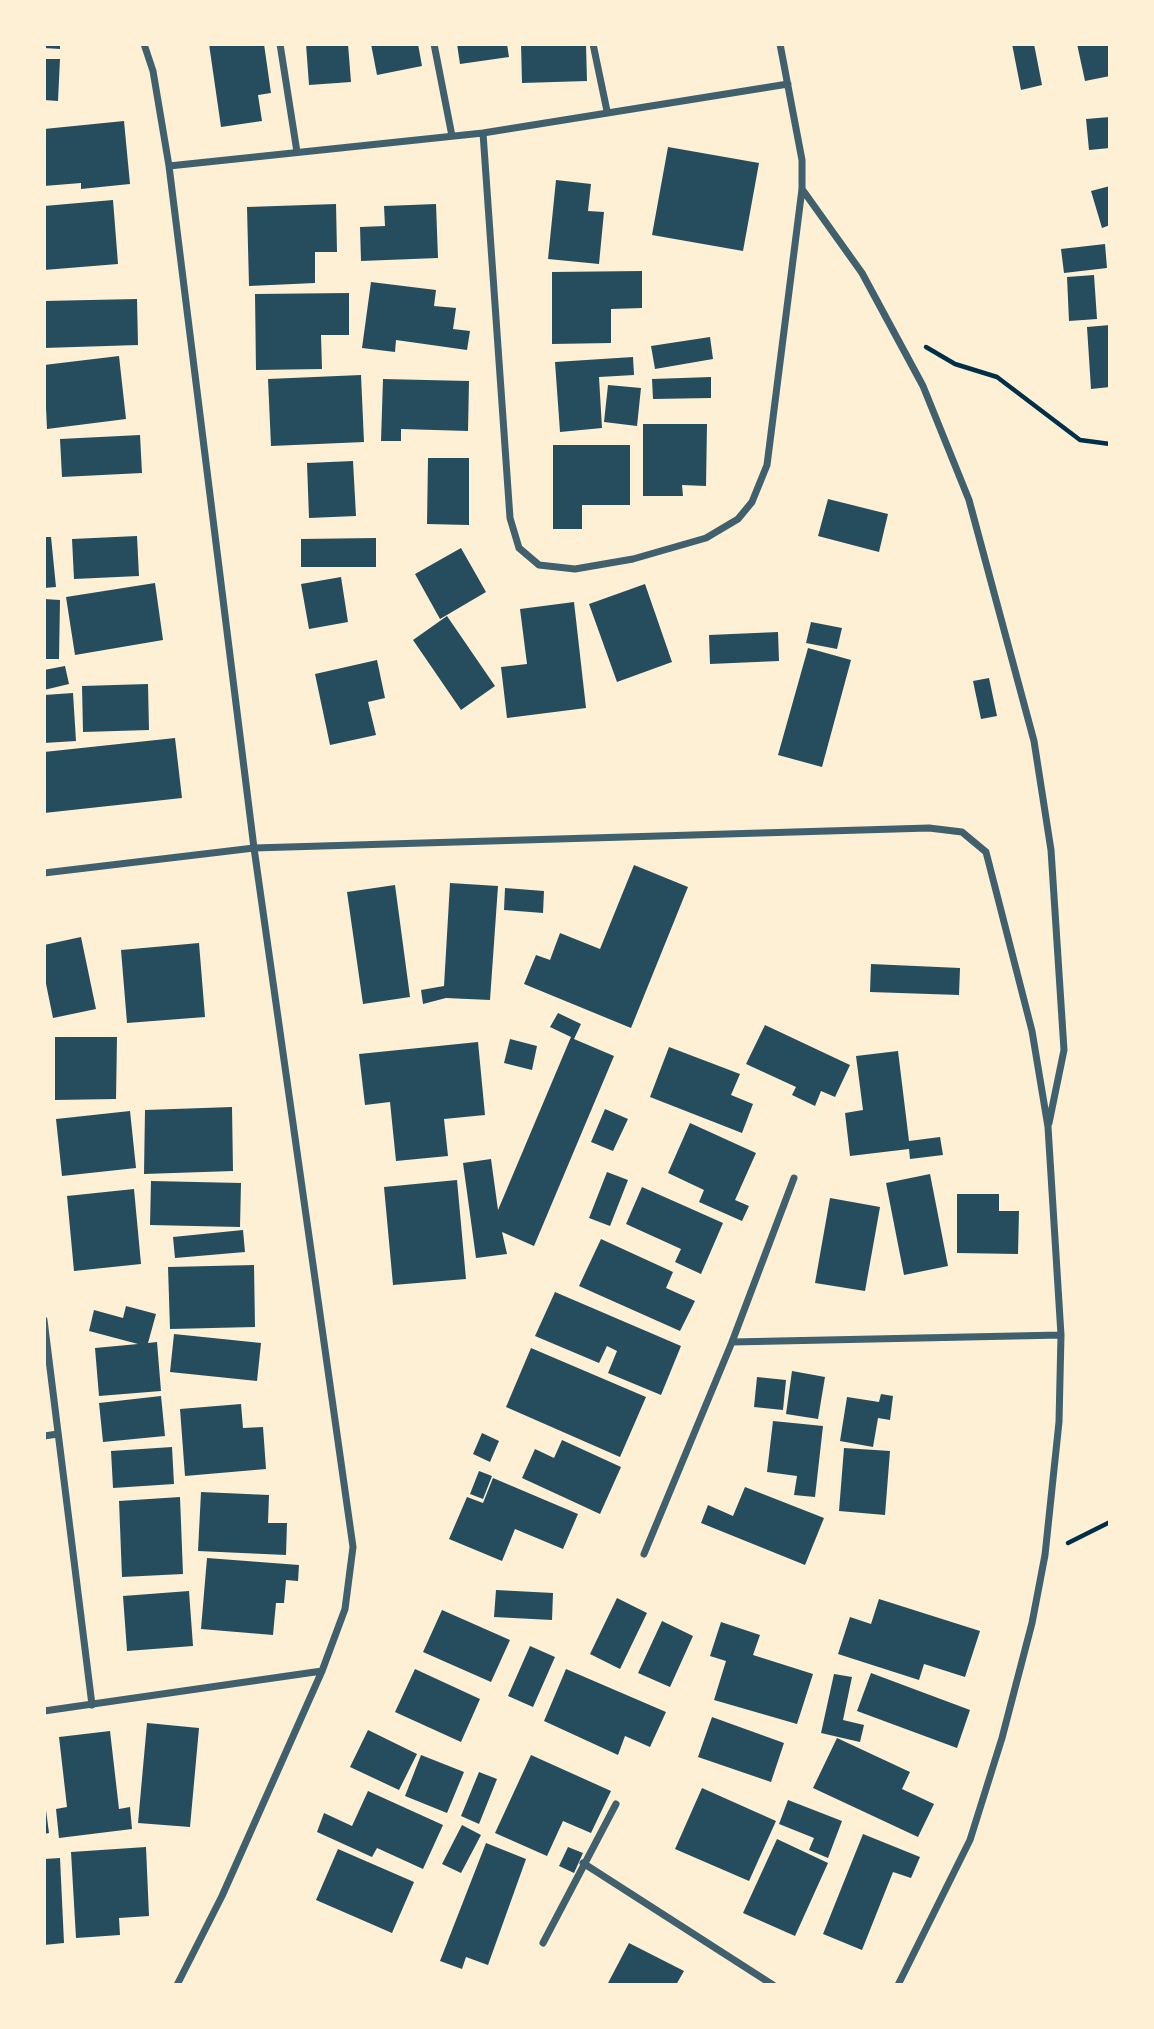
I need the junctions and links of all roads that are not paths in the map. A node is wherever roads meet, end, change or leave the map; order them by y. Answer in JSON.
{"nodes":[{"id":1,"x":144,"y":44,"type":"edge"},
{"id":2,"x":281,"y":44,"type":"edge"},
{"id":3,"x":434,"y":44,"type":"edge"},
{"id":4,"x":593,"y":44,"type":"edge"},
{"id":5,"x":780,"y":44,"type":"edge"},
{"id":6,"x":788,"y":84,"type":"junction"},
{"id":7,"x":607,"y":111,"type":"junction"},
{"id":8,"x":483,"y":133,"type":"junction"},
{"id":9,"x":452,"y":136,"type":"junction"},
{"id":10,"x":297,"y":152,"type":"junction"},
{"id":11,"x":169,"y":166,"type":"junction"},
{"id":12,"x":802,"y":189,"type":"junction"},
{"id":13,"x":254,"y":848,"type":"junction"},
{"id":14,"x":44,"y":873,"type":"edge"},
{"id":15,"x":1048,"y":1127,"type":"junction"},
{"id":16,"x":794,"y":1178,"type":"dead end"},
{"id":17,"x":44,"y":1320,"type":"edge"},
{"id":18,"x":1061,"y":1335,"type":"junction"},
{"id":19,"x":732,"y":1342,"type":"junction"},
{"id":20,"x":58,"y":1434,"type":"junction"},
{"id":21,"x":44,"y":1436,"type":"edge"},
{"id":22,"x":644,"y":1554,"type":"dead end"},
{"id":23,"x":322,"y":1671,"type":"junction"},
{"id":24,"x":92,"y":1705,"type":"junction"},
{"id":25,"x":44,"y":1711,"type":"edge"},
{"id":26,"x":616,"y":1804,"type":"dead end"},
{"id":27,"x":583,"y":1863,"type":"junction"},
{"id":28,"x":543,"y":1942,"type":"dead end"},
{"id":29,"x":177,"y":1985,"type":"edge"},
{"id":30,"x":773,"y":1985,"type":"edge"},
{"id":31,"x":898,"y":1985,"type":"edge"}],
"edges":[{"from":1,"to":11,"type":"street"},
{"from":2,"to":10,"type":"street"},
{"from":3,"to":9,"type":"street"},
{"from":4,"to":7,"type":"street"},
{"from":5,"to":6,"type":"street"},
{"from":6,"to":7,"type":"street"},
{"from":6,"to":12,"type":"street"},
{"from":7,"to":8,"type":"street"},
{"from":8,"to":9,"type":"street"},
{"from":8,"to":12,"type":"street"},
{"from":9,"to":10,"type":"street"},
{"from":10,"to":11,"type":"street"},
{"from":11,"to":13,"type":"street"},
{"from":12,"to":15,"type":"street"},
{"from":13,"to":14,"type":"street"},
{"from":13,"to":15,"type":"street"},
{"from":13,"to":23,"type":"street"},
{"from":15,"to":18,"type":"street"},
{"from":16,"to":19,"type":"street"},
{"from":17,"to":20,"type":"street"},
{"from":18,"to":19,"type":"street"},
{"from":18,"to":31,"type":"street"},
{"from":19,"to":22,"type":"street"},
{"from":20,"to":21,"type":"street"},
{"from":20,"to":24,"type":"street"},
{"from":23,"to":24,"type":"street"},
{"from":23,"to":29,"type":"street"},
{"from":24,"to":25,"type":"street"},
{"from":26,"to":27,"type":"street"},
{"from":27,"to":28,"type":"street"},
{"from":27,"to":30,"type":"street"}]}
